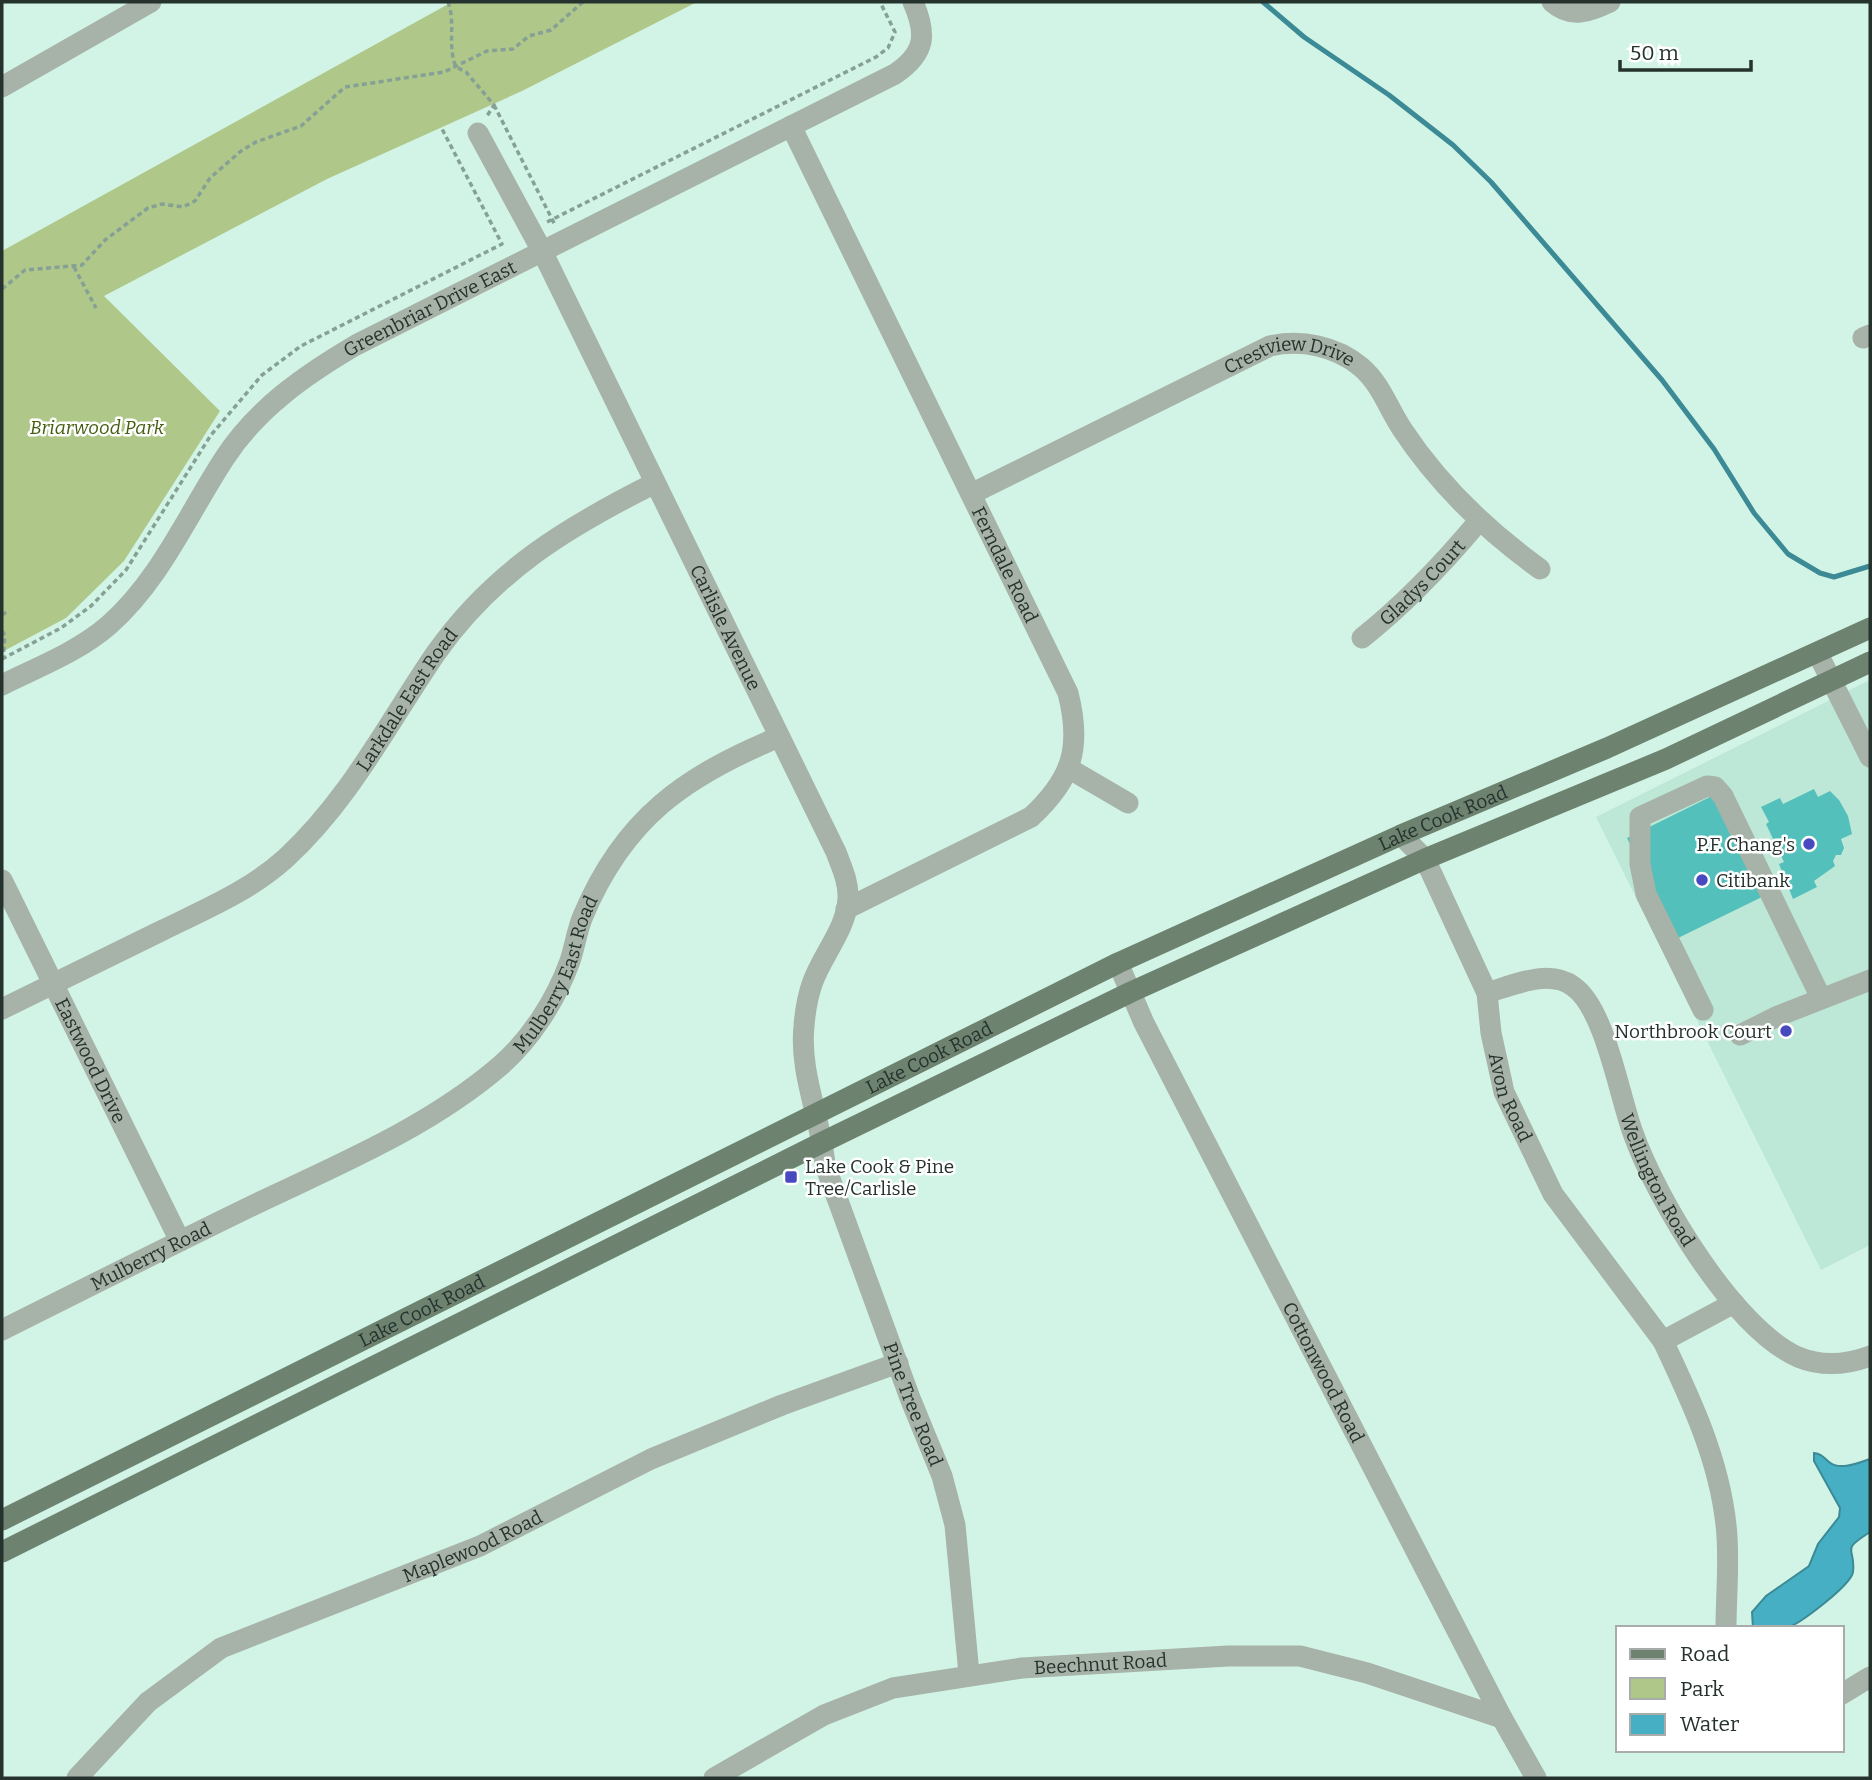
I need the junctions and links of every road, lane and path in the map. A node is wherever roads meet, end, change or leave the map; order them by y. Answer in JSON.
{"nodes":[{"id":1,"x":151,"y":2,"type":"edge"},
{"id":2,"x":448,"y":2,"type":"edge"},
{"id":3,"x":583,"y":2,"type":"edge"},
{"id":4,"x":880,"y":2,"type":"edge"},
{"id":5,"x":913,"y":2,"type":"edge"},
{"id":6,"x":1552,"y":2,"type":"edge"},
{"id":7,"x":1610,"y":2,"type":"edge"},
{"id":8,"x":456,"y":67,"type":"junction"},
{"id":9,"x":2,"y":87,"type":"edge"},
{"id":10,"x":494,"y":105,"type":"junction"},
{"id":11,"x":791,"y":126,"type":"junction"},
{"id":12,"x":478,"y":133,"type":"joint"},
{"id":13,"x":542,"y":251,"type":"junction"},
{"id":14,"x":74,"y":267,"type":"junction"},
{"id":15,"x":2,"y":289,"type":"edge"},
{"id":16,"x":96,"y":308,"type":"dead end"},
{"id":17,"x":655,"y":484,"type":"junction"},
{"id":18,"x":971,"y":494,"type":"junction"},
{"id":19,"x":1478,"y":522,"type":"junction"},
{"id":20,"x":1540,"y":569,"type":"dead end"},
{"id":21,"x":9,"y":610,"type":"dead end"},
{"id":22,"x":2,"y":615,"type":"edge"},
{"id":23,"x":1870,"y":628,"type":"edge"},
{"id":24,"x":2,"y":631,"type":"edge"},
{"id":25,"x":1362,"y":638,"type":"dead end"},
{"id":26,"x":1818,"y":654,"type":"junction"},
{"id":27,"x":3,"y":659,"type":"edge"},
{"id":28,"x":1870,"y":663,"type":"edge"},
{"id":29,"x":10,"y":681,"type":"edge"},
{"id":30,"x":1832,"y":681,"type":"junction"},
{"id":31,"x":779,"y":737,"type":"junction"},
{"id":32,"x":1870,"y":757,"type":"edge"},
{"id":33,"x":1068,"y":768,"type":"junction"},
{"id":34,"x":1128,"y":803,"type":"dead end"},
{"id":35,"x":1401,"y":835,"type":"junction"},
{"id":36,"x":1425,"y":859,"type":"junction"},
{"id":37,"x":2,"y":880,"type":"edge"},
{"id":38,"x":846,"y":909,"type":"junction"},
{"id":39,"x":1118,"y":963,"type":"junction"},
{"id":40,"x":1870,"y":980,"type":"edge"},
{"id":41,"x":53,"y":984,"type":"junction"},
{"id":42,"x":1131,"y":992,"type":"junction"},
{"id":43,"x":1488,"y":993,"type":"junction"},
{"id":44,"x":1821,"y":998,"type":"junction"},
{"id":45,"x":2,"y":1009,"type":"edge"},
{"id":46,"x":1703,"y":1010,"type":"dead end"},
{"id":47,"x":1740,"y":1035,"type":"dead end"},
{"id":48,"x":816,"y":1112,"type":"junction"},
{"id":49,"x":823,"y":1142,"type":"junction"},
{"id":50,"x":299,"y":1184,"type":"joint"},
{"id":51,"x":180,"y":1241,"type":"junction"},
{"id":52,"x":1734,"y":1303,"type":"junction"},
{"id":53,"x":2,"y":1330,"type":"edge"},
{"id":54,"x":1663,"y":1341,"type":"junction"},
{"id":55,"x":1870,"y":1356,"type":"edge"},
{"id":56,"x":898,"y":1363,"type":"junction"},
{"id":57,"x":2,"y":1520,"type":"edge"},
{"id":58,"x":2,"y":1552,"type":"edge"},
{"id":59,"x":1726,"y":1626,"type":"edge"},
{"id":60,"x":969,"y":1674,"type":"junction"},
{"id":61,"x":1870,"y":1677,"type":"edge"},
{"id":62,"x":1844,"y":1693,"type":"edge"},
{"id":63,"x":1502,"y":1718,"type":"junction"},
{"id":64,"x":77,"y":1778,"type":"edge"},
{"id":65,"x":714,"y":1778,"type":"edge"},
{"id":66,"x":1536,"y":1778,"type":"edge"}],
"edges":[{"from":1,"to":9,"type":"street"},
{"from":2,"to":8,"type":"path"},
{"from":3,"to":8,"type":"path"},
{"from":4,"to":10,"type":"path"},
{"from":5,"to":11,"type":"street","name":"Greenbriar Drive East"},
{"from":6,"to":7,"type":"street"},
{"from":8,"to":10,"type":"path"},
{"from":8,"to":14,"type":"path"},
{"from":10,"to":12,"type":"path"},
{"from":11,"to":13,"type":"street","name":"Greenbriar Drive East"},
{"from":11,"to":18,"type":"street","name":"Ferndale Road"},
{"from":12,"to":13,"type":"street","name":"Carlisle Avenue"},
{"from":13,"to":17,"type":"street","name":"Carlisle Avenue"},
{"from":13,"to":29,"type":"street","name":"Greenbriar Drive East"},
{"from":14,"to":15,"type":"path"},
{"from":14,"to":16,"type":"path"},
{"from":17,"to":31,"type":"street","name":"Carlisle Avenue"},
{"from":17,"to":41,"type":"street","name":"Larkdale East Road"},
{"from":18,"to":19,"type":"street","name":"Crestview Drive"},
{"from":18,"to":33,"type":"street","name":"Ferndale Road"},
{"from":19,"to":20,"type":"street","name":"Crestview Drive"},
{"from":19,"to":25,"type":"street","name":"Gladys Court"},
{"from":21,"to":22,"type":"path"},
{"from":23,"to":26,"type":"main road","name":"Lake Cook Road"},
{"from":24,"to":27,"type":"path"},
{"from":26,"to":30,"type":"street"},
{"from":26,"to":35,"type":"main road","name":"Lake Cook Road"},
{"from":28,"to":30,"type":"main road","name":"Lake Cook Road"},
{"from":30,"to":32,"type":"street"},
{"from":30,"to":36,"type":"main road","name":"Lake Cook Road"},
{"from":31,"to":38,"type":"street","name":"Carlisle Avenue"},
{"from":31,"to":50,"type":"street","name":"Mulberry East Road"},
{"from":33,"to":34,"type":"street"},
{"from":33,"to":38,"type":"street","name":"Ferndale Road"},
{"from":35,"to":36,"type":"street","name":"Avon Road"},
{"from":35,"to":39,"type":"main road","name":"Lake Cook Road"},
{"from":36,"to":42,"type":"main road","name":"Lake Cook Road"},
{"from":36,"to":43,"type":"street","name":"Avon Road"},
{"from":37,"to":41,"type":"street","name":"Eastwood Drive"},
{"from":38,"to":48,"type":"street","name":"Carlisle Avenue"},
{"from":39,"to":42,"type":"street","name":"Cottonwood Road"},
{"from":39,"to":48,"type":"main road","name":"Lake Cook Road"},
{"from":40,"to":44,"type":"street"},
{"from":41,"to":45,"type":"street","name":"Larkdale East Road"},
{"from":41,"to":51,"type":"street","name":"Eastwood Drive"},
{"from":42,"to":49,"type":"main road","name":"Lake Cook Road"},
{"from":42,"to":63,"type":"street","name":"Cottonwood Road"},
{"from":43,"to":52,"type":"street","name":"Wellington Road"},
{"from":43,"to":54,"type":"street","name":"Avon Road"},
{"from":44,"to":46,"type":"street"},
{"from":44,"to":47,"type":"street"},
{"from":48,"to":49,"type":"street","name":"Carlisle Avenue"},
{"from":48,"to":57,"type":"main road","name":"Lake Cook Road"},
{"from":49,"to":56,"type":"street","name":"Pine Tree Road"},
{"from":49,"to":58,"type":"main road","name":"Lake Cook Road"},
{"from":50,"to":51,"type":"street","name":"Mulberry Road"},
{"from":51,"to":53,"type":"street","name":"Mulberry Road"},
{"from":52,"to":54,"type":"street"},
{"from":52,"to":55,"type":"street","name":"Wellington Road"},
{"from":54,"to":59,"type":"street","name":"Avon Road"},
{"from":56,"to":60,"type":"street","name":"Pine Tree Road"},
{"from":56,"to":64,"type":"street","name":"Maplewood Road"},
{"from":60,"to":63,"type":"street","name":"Beechnut Road"},
{"from":60,"to":65,"type":"street","name":"Beechnut Road"},
{"from":61,"to":62,"type":"street"},
{"from":63,"to":66,"type":"street","name":"Cottonwood Road"}]}
